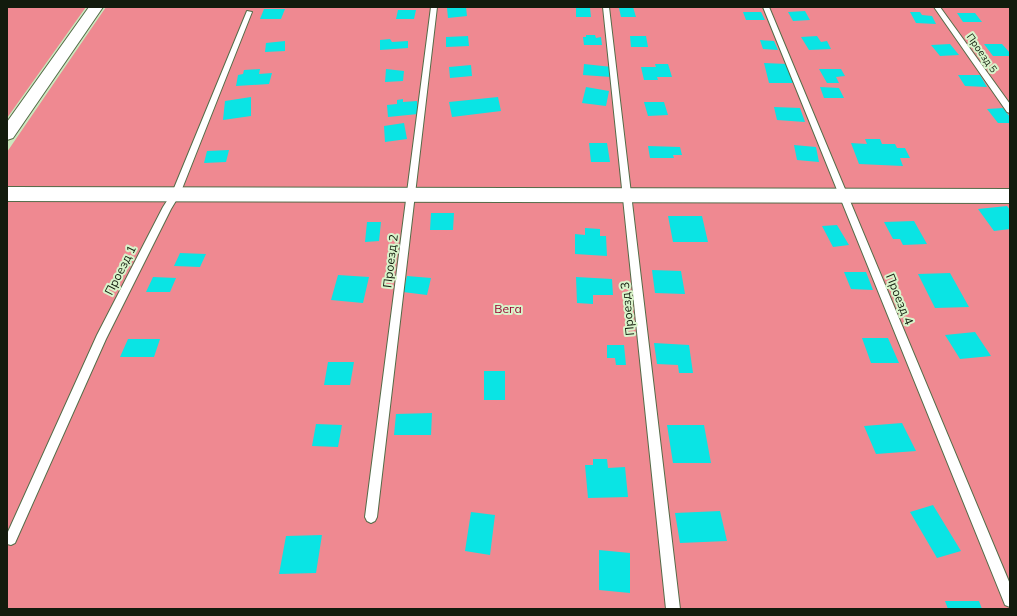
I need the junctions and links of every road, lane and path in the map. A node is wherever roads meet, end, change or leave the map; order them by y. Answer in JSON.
{"nodes":[{"id":1,"x":96,"y":7,"type":"edge"},
{"id":2,"x":434,"y":7,"type":"edge"},
{"id":3,"x":606,"y":7,"type":"edge"},
{"id":4,"x":766,"y":7,"type":"edge"},
{"id":5,"x":937,"y":7,"type":"edge"},
{"id":6,"x":249,"y":12,"type":"dead end"},
{"id":7,"x":1010,"y":110,"type":"edge"},
{"id":8,"x":7,"y":134,"type":"edge"},
{"id":9,"x":7,"y":194,"type":"edge"},
{"id":10,"x":176,"y":194,"type":"junction"},
{"id":11,"x":411,"y":194,"type":"junction"},
{"id":12,"x":627,"y":195,"type":"junction"},
{"id":13,"x":843,"y":195,"type":"junction"},
{"id":14,"x":1010,"y":196,"type":"edge"},
{"id":15,"x":371,"y":517,"type":"dead end"},
{"id":16,"x":11,"y":539,"type":"dead end"},
{"id":17,"x":1010,"y":600,"type":"edge"},
{"id":18,"x":673,"y":609,"type":"edge"}],
"edges":[{"from":1,"to":8,"type":"street"},
{"from":2,"to":11,"type":"lane","name":"Проезд 2"},
{"from":3,"to":12,"type":"lane","name":"Проезд 3"},
{"from":4,"to":13,"type":"lane","name":"Проезд 4"},
{"from":5,"to":7,"type":"lane","name":"Проезд 5"},
{"from":6,"to":10,"type":"lane","name":"Проезд 1"},
{"from":9,"to":10,"type":"street"},
{"from":10,"to":11,"type":"street"},
{"from":10,"to":16,"type":"lane","name":"Проезд 1"},
{"from":11,"to":12,"type":"street"},
{"from":11,"to":15,"type":"lane","name":"Проезд 2"},
{"from":12,"to":13,"type":"street"},
{"from":12,"to":18,"type":"lane","name":"Проезд 3"},
{"from":13,"to":14,"type":"street"},
{"from":13,"to":17,"type":"lane","name":"Проезд 4"}]}
